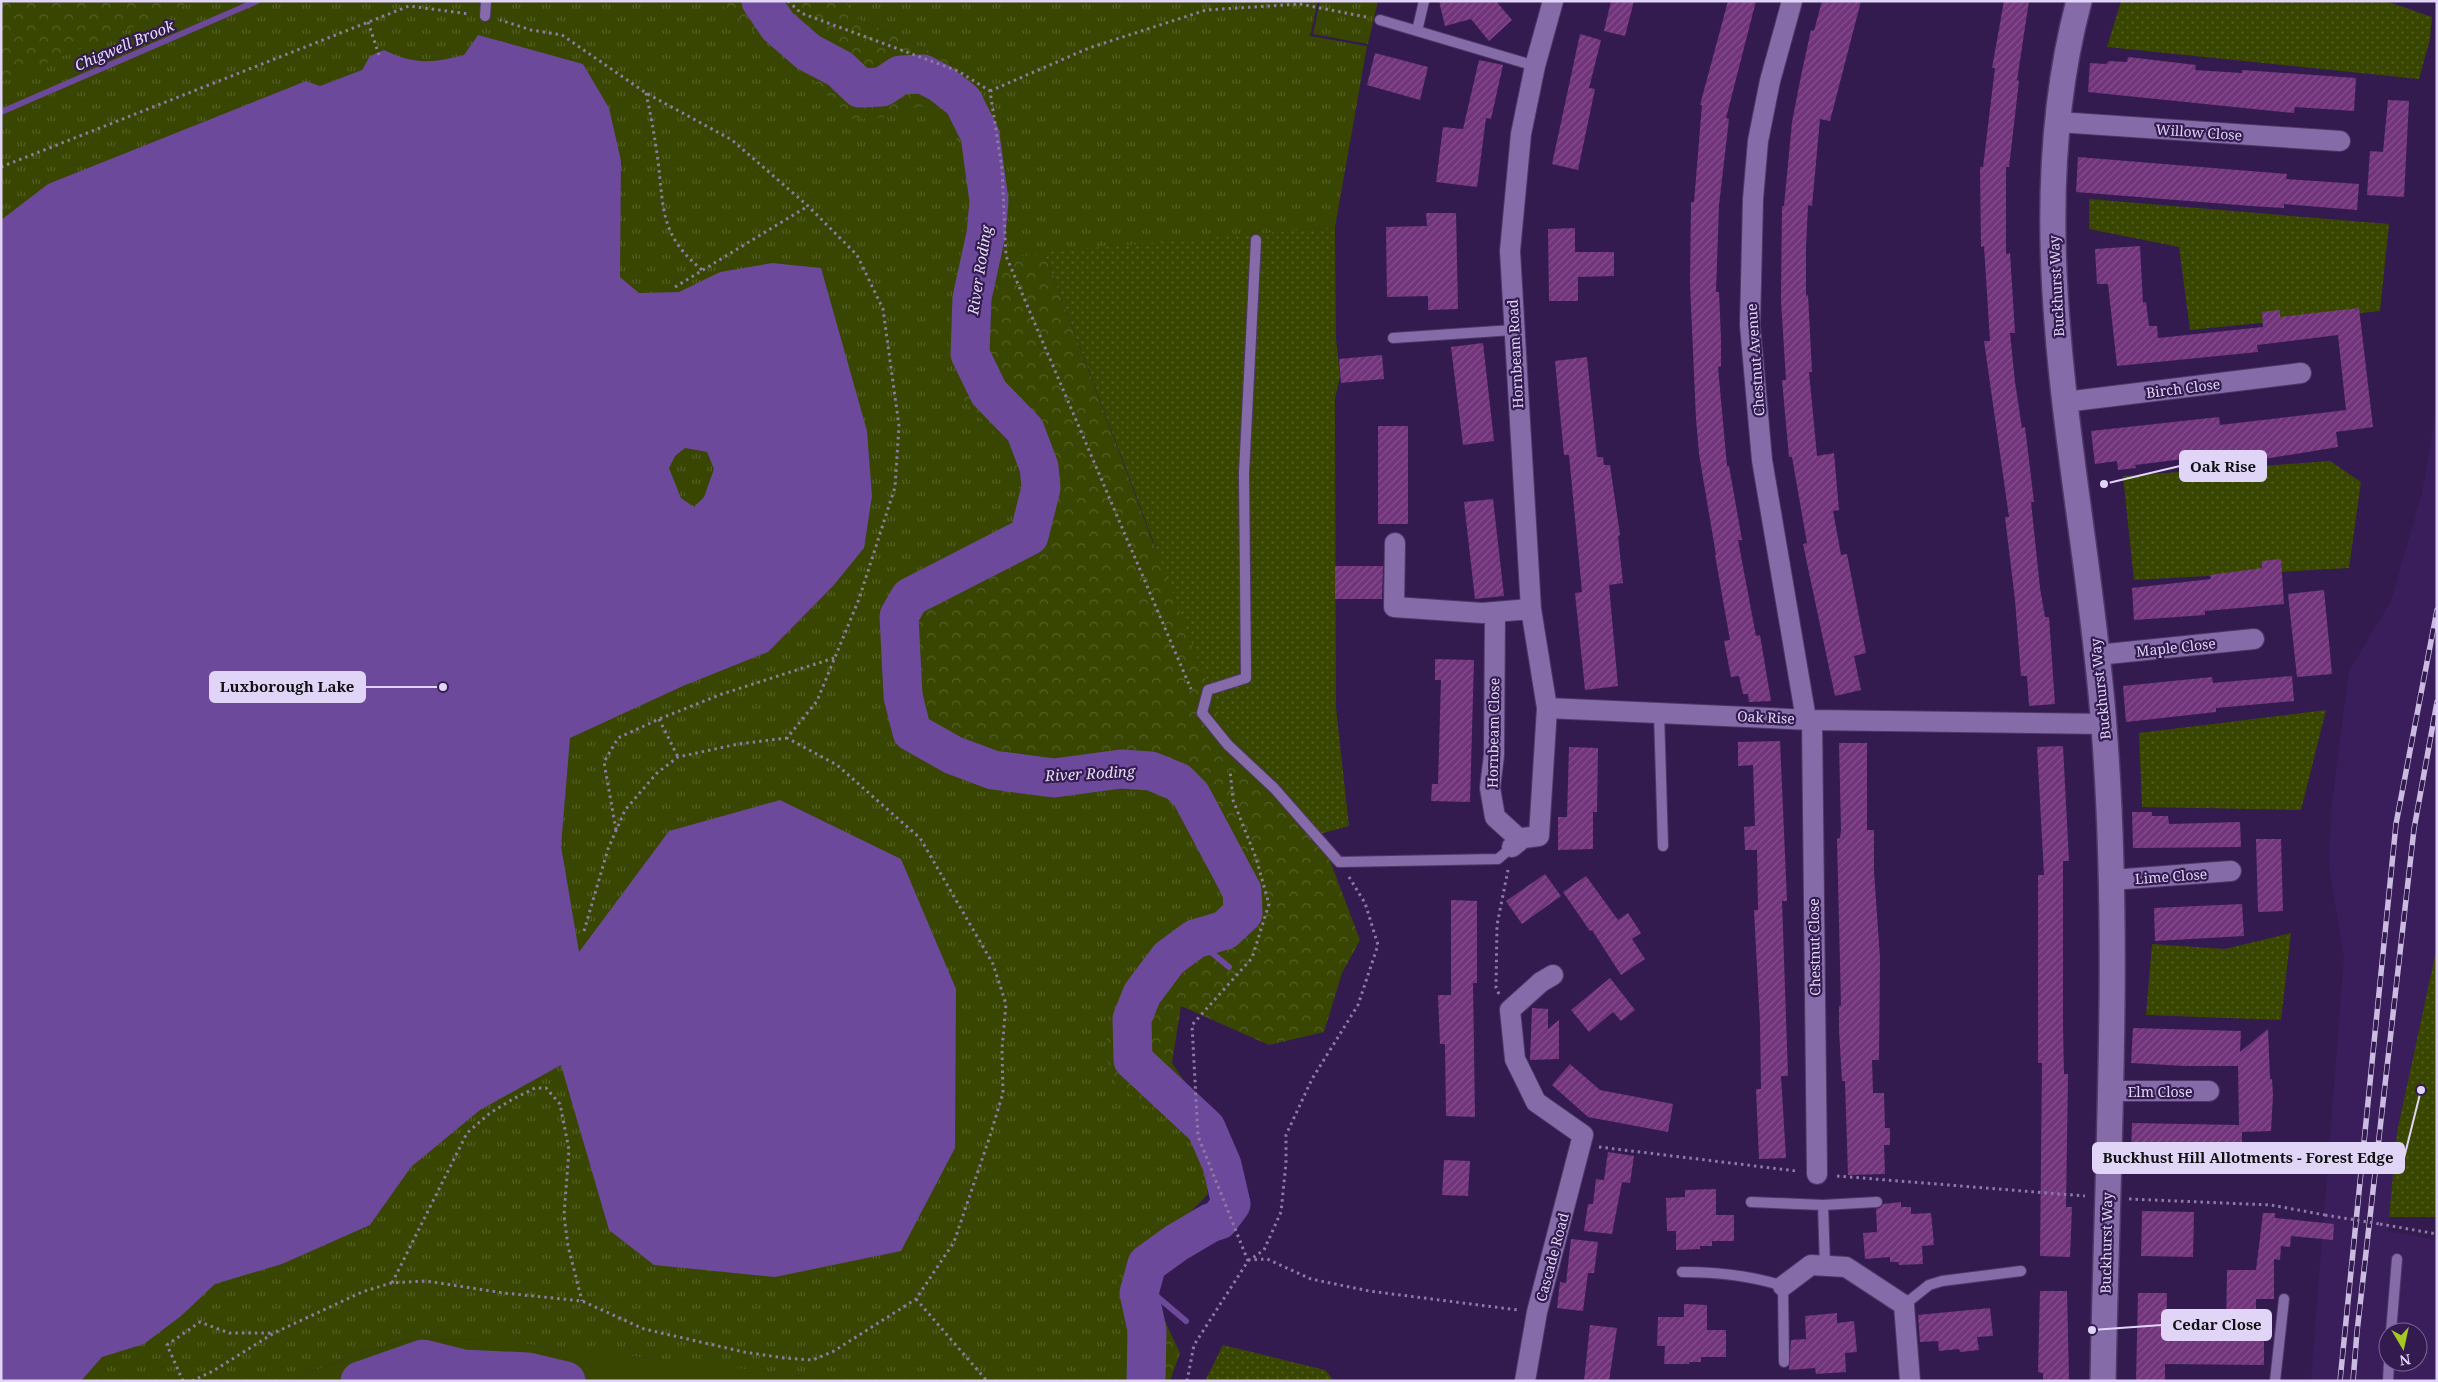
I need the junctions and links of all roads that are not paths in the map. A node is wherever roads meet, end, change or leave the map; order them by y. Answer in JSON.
{"nodes":[{"id":1,"x":486,"y":1,"type":"edge"},
{"id":2,"x":1424,"y":1,"type":"edge"},
{"id":3,"x":1553,"y":1,"type":"edge"},
{"id":4,"x":1792,"y":1,"type":"edge"},
{"id":5,"x":2079,"y":1,"type":"edge"},
{"id":6,"x":485,"y":16,"type":"road end"},
{"id":7,"x":1380,"y":20,"type":"road end"},
{"id":8,"x":1417,"y":31,"type":"junction"},
{"id":9,"x":1535,"y":66,"type":"junction"},
{"id":10,"x":2058,"y":122,"type":"junction"},
{"id":11,"x":2340,"y":141,"type":"dead end"},
{"id":12,"x":1256,"y":240,"type":"dead end"},
{"id":13,"x":1514,"y":330,"type":"junction"},
{"id":14,"x":1393,"y":338,"type":"dead end"},
{"id":15,"x":2301,"y":373,"type":"dead end"},
{"id":16,"x":2065,"y":402,"type":"junction"},
{"id":17,"x":1395,"y":543,"type":"dead end"},
{"id":18,"x":1531,"y":609,"type":"junction"},
{"id":19,"x":1495,"y":612,"type":"junction"},
{"id":20,"x":2254,"y":639,"type":"dead end"},
{"id":21,"x":2097,"y":655,"type":"junction"},
{"id":22,"x":1547,"y":708,"type":"junction"},
{"id":23,"x":1659,"y":712,"type":"junction"},
{"id":24,"x":1809,"y":720,"type":"junction"},
{"id":25,"x":2104,"y":724,"type":"junction"},
{"id":26,"x":1517,"y":842,"type":"junction"},
{"id":27,"x":1663,"y":846,"type":"dead end"},
{"id":28,"x":2231,"y":871,"type":"dead end"},
{"id":29,"x":2112,"y":880,"type":"junction"},
{"id":30,"x":1553,"y":975,"type":"dead end"},
{"id":31,"x":2209,"y":1091,"type":"dead end"},
{"id":32,"x":2111,"y":1092,"type":"junction"},
{"id":33,"x":1817,"y":1174,"type":"road end"},
{"id":34,"x":1751,"y":1202,"type":"dead end"},
{"id":35,"x":1877,"y":1202,"type":"dead end"},
{"id":36,"x":1823,"y":1205,"type":"junction"},
{"id":37,"x":2396,"y":1259,"type":"dead end"},
{"id":38,"x":1826,"y":1266,"type":"junction"},
{"id":39,"x":2021,"y":1271,"type":"dead end"},
{"id":40,"x":1682,"y":1272,"type":"dead end"},
{"id":41,"x":1783,"y":1286,"type":"junction"},
{"id":42,"x":2284,"y":1299,"type":"dead end"},
{"id":43,"x":1904,"y":1304,"type":"junction"},
{"id":44,"x":2392,"y":1322,"type":"edge"},
{"id":45,"x":1784,"y":1362,"type":"dead end"},
{"id":46,"x":1526,"y":1381,"type":"edge"},
{"id":47,"x":1910,"y":1381,"type":"edge"},
{"id":48,"x":2103,"y":1381,"type":"edge"},
{"id":49,"x":2275,"y":1381,"type":"edge"}],
"edges":[{"from":1,"to":6,"type":"lane"},
{"from":2,"to":8,"type":"lane"},
{"from":3,"to":9,"type":"street","name":"Hornbeam Road"},
{"from":4,"to":24,"type":"street","name":"Chestnut Avenue"},
{"from":5,"to":10,"type":"street","name":"Buckhurst Way"},
{"from":7,"to":8,"type":"lane"},
{"from":8,"to":9,"type":"lane"},
{"from":9,"to":13,"type":"street","name":"Hornbeam Road"},
{"from":10,"to":11,"type":"street","name":"Willow Close"},
{"from":10,"to":16,"type":"street","name":"Buckhurst Way"},
{"from":12,"to":26,"type":"lane"},
{"from":13,"to":14,"type":"lane"},
{"from":13,"to":18,"type":"street","name":"Hornbeam Road"},
{"from":15,"to":16,"type":"street","name":"Birch Close"},
{"from":16,"to":21,"type":"street","name":"Buckhurst Way"},
{"from":17,"to":19,"type":"street"},
{"from":18,"to":19,"type":"street"},
{"from":18,"to":22,"type":"street","name":"Hornbeam Road"},
{"from":19,"to":26,"type":"street","name":"Hornbeam Close"},
{"from":20,"to":21,"type":"street","name":"Maple Close"},
{"from":21,"to":25,"type":"street","name":"Buckhurst Way"},
{"from":22,"to":23,"type":"street","name":"Oak Rise"},
{"from":22,"to":26,"type":"street"},
{"from":23,"to":24,"type":"street","name":"Oak Rise"},
{"from":23,"to":27,"type":"lane"},
{"from":24,"to":25,"type":"street","name":"Oak Rise"},
{"from":24,"to":33,"type":"street","name":"Chestnut Close"},
{"from":25,"to":29,"type":"street","name":"Buckhurst Way"},
{"from":28,"to":29,"type":"street","name":"Lime Close"},
{"from":29,"to":32,"type":"street","name":"Buckhurst Way"},
{"from":30,"to":46,"type":"street","name":"Cascade Road"},
{"from":31,"to":32,"type":"street","name":"Elm Close"},
{"from":32,"to":48,"type":"street","name":"Buckhurst Way"},
{"from":34,"to":36,"type":"lane"},
{"from":35,"to":36,"type":"lane"},
{"from":36,"to":38,"type":"lane"},
{"from":37,"to":44,"type":"lane"},
{"from":38,"to":41,"type":"street"},
{"from":38,"to":43,"type":"street"},
{"from":39,"to":43,"type":"lane"},
{"from":40,"to":41,"type":"lane"},
{"from":41,"to":45,"type":"lane"},
{"from":42,"to":49,"type":"lane"},
{"from":43,"to":47,"type":"street"}]}
